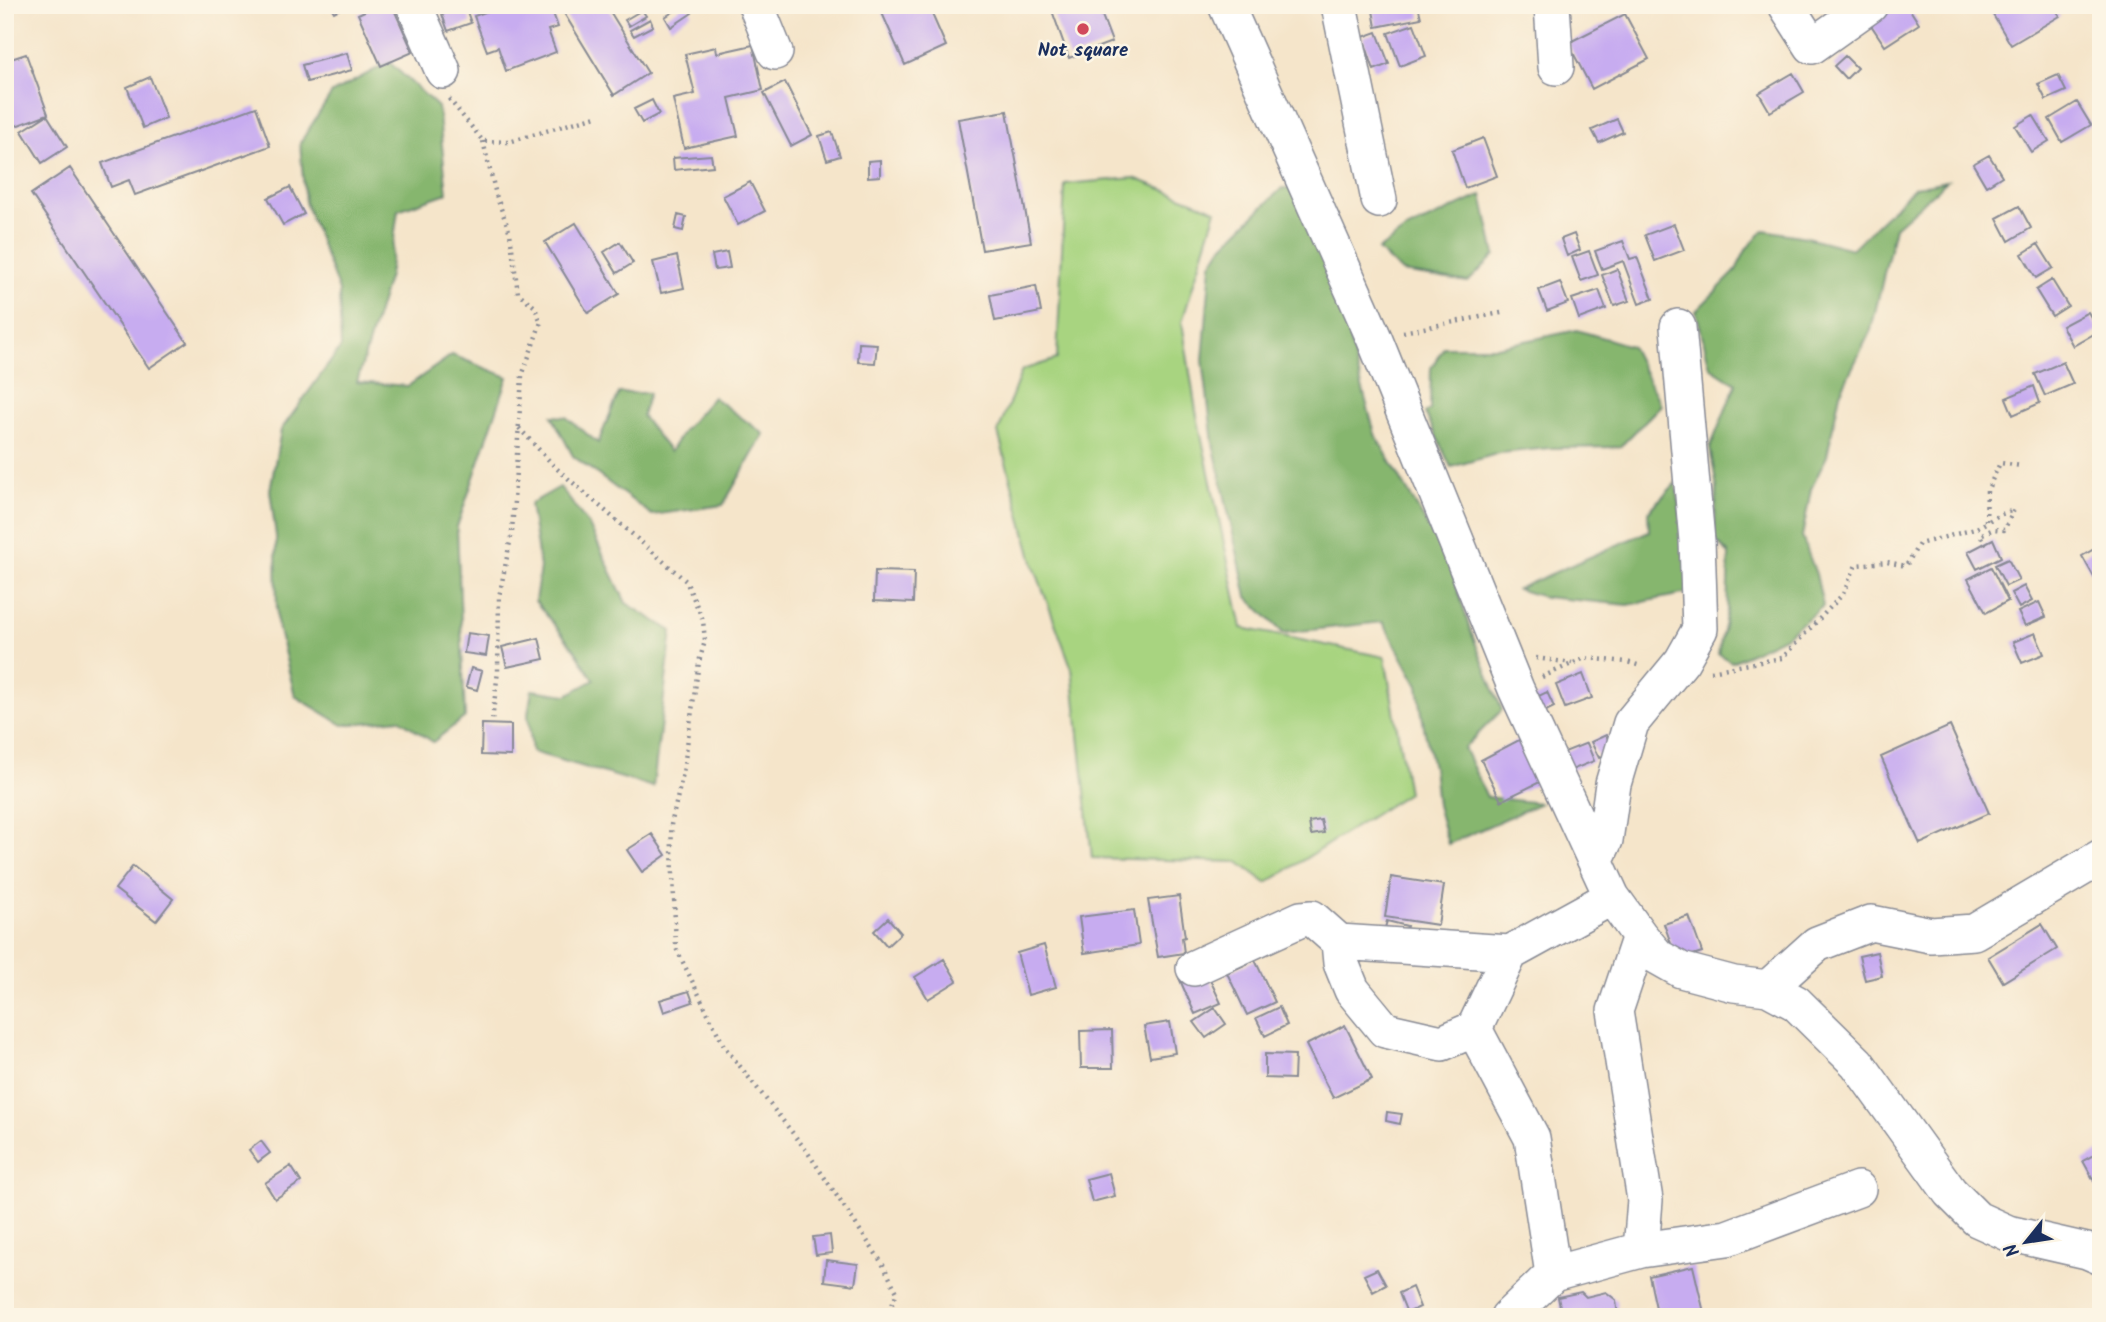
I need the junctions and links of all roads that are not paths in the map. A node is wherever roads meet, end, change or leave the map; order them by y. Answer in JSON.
{"nodes":[{"id":1,"x":414,"y":5,"type":"edge"},
{"id":2,"x":732,"y":5,"type":"edge"},
{"id":3,"x":747,"y":5,"type":"edge"},
{"id":4,"x":756,"y":5,"type":"edge"},
{"id":5,"x":1226,"y":5,"type":"edge"},
{"id":6,"x":1339,"y":5,"type":"edge"},
{"id":7,"x":1552,"y":5,"type":"edge"},
{"id":8,"x":1786,"y":5,"type":"edge"},
{"id":9,"x":1870,"y":5,"type":"edge"},
{"id":10,"x":775,"y":52,"type":"dead end"},
{"id":11,"x":1556,"y":67,"type":"dead end"},
{"id":12,"x":443,"y":71,"type":"road end"},
{"id":13,"x":1379,"y":200,"type":"dead end"},
{"id":14,"x":1678,"y":327,"type":"dead end"},
{"id":15,"x":2101,"y":857,"type":"edge"},
{"id":16,"x":1596,"y":859,"type":"junction"},
{"id":17,"x":1612,"y":897,"type":"junction"},
{"id":18,"x":1640,"y":936,"type":"junction"},
{"id":19,"x":1339,"y":942,"type":"junction"},
{"id":20,"x":1510,"y":953,"type":"junction"},
{"id":21,"x":1194,"y":968,"type":"dead end"},
{"id":22,"x":1768,"y":988,"type":"junction"},
{"id":23,"x":1474,"y":1029,"type":"junction"},
{"id":24,"x":1858,"y":1189,"type":"dead end"},
{"id":25,"x":1641,"y":1250,"type":"junction"},
{"id":26,"x":2101,"y":1257,"type":"edge"},
{"id":27,"x":1553,"y":1274,"type":"junction"},
{"id":28,"x":1508,"y":1317,"type":"edge"}],
"edges":[{"from":1,"to":12,"type":"street"},
{"from":2,"to":3,"type":"street"},
{"from":4,"to":10,"type":"street"},
{"from":5,"to":16,"type":"street"},
{"from":6,"to":13,"type":"street"},
{"from":7,"to":11,"type":"street"},
{"from":8,"to":9,"type":"street"},
{"from":14,"to":16,"type":"street"},
{"from":15,"to":22,"type":"street"},
{"from":16,"to":17,"type":"street"},
{"from":17,"to":18,"type":"street"},
{"from":17,"to":20,"type":"street"},
{"from":18,"to":22,"type":"street"},
{"from":18,"to":25,"type":"street"},
{"from":19,"to":20,"type":"street"},
{"from":19,"to":21,"type":"street"},
{"from":19,"to":23,"type":"street"},
{"from":20,"to":23,"type":"street"},
{"from":22,"to":26,"type":"street"},
{"from":23,"to":27,"type":"street"},
{"from":24,"to":25,"type":"street"},
{"from":25,"to":27,"type":"street"},
{"from":27,"to":28,"type":"street"}]}
